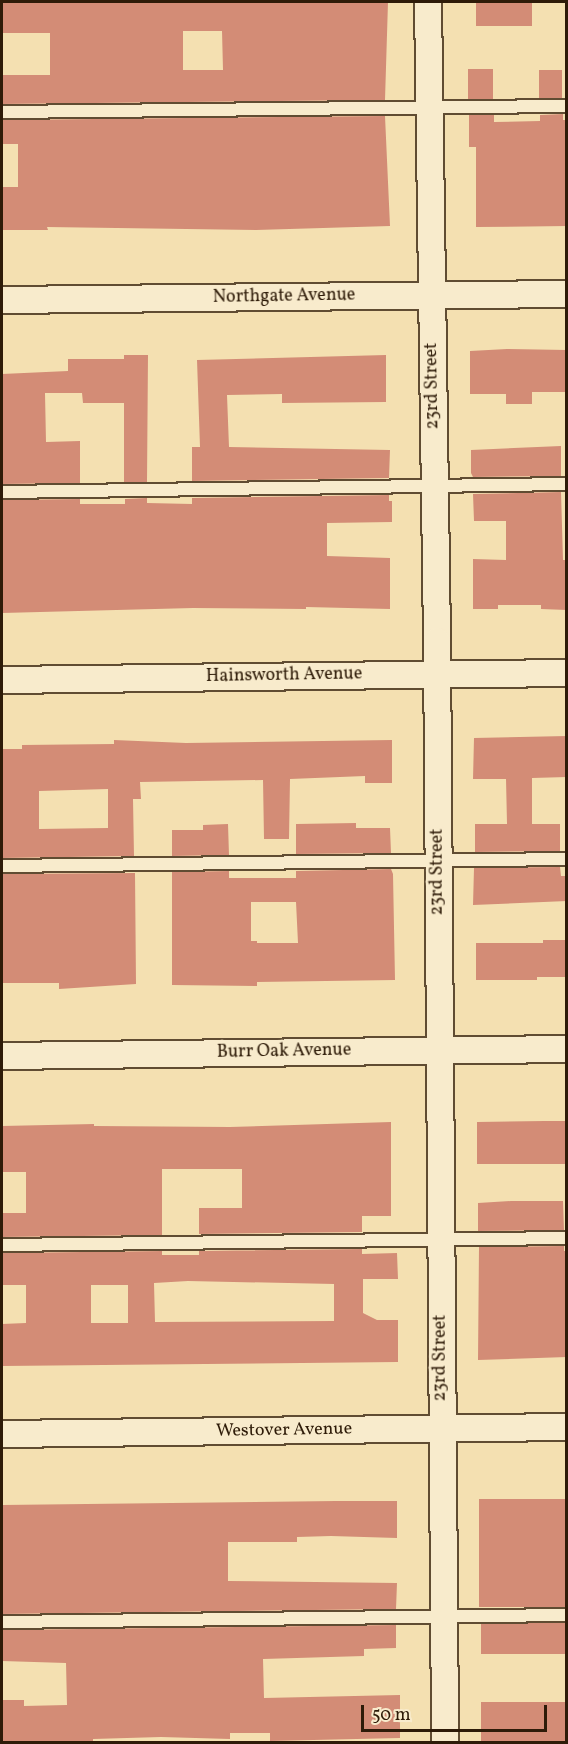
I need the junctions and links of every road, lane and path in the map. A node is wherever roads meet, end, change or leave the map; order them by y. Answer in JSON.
{"nodes":[{"id":1,"x":428,"y":2,"type":"edge"},
{"id":2,"x":567,"y":106,"type":"edge"},
{"id":3,"x":429,"y":107,"type":"junction"},
{"id":4,"x":2,"y":112,"type":"edge"},
{"id":5,"x":567,"y":294,"type":"edge"},
{"id":6,"x":431,"y":295,"type":"junction"},
{"id":7,"x":2,"y":300,"type":"edge"},
{"id":8,"x":567,"y":484,"type":"edge"},
{"id":9,"x":434,"y":485,"type":"junction"},
{"id":10,"x":2,"y":492,"type":"edge"},
{"id":11,"x":567,"y":673,"type":"edge"},
{"id":12,"x":438,"y":675,"type":"junction"},
{"id":13,"x":2,"y":680,"type":"edge"},
{"id":14,"x":567,"y":859,"type":"edge"},
{"id":15,"x":438,"y":861,"type":"junction"},
{"id":16,"x":2,"y":866,"type":"edge"},
{"id":17,"x":567,"y":1049,"type":"edge"},
{"id":18,"x":439,"y":1050,"type":"junction"},
{"id":19,"x":2,"y":1056,"type":"edge"},
{"id":20,"x":567,"y":1238,"type":"edge"},
{"id":21,"x":440,"y":1240,"type":"junction"},
{"id":22,"x":2,"y":1245,"type":"edge"},
{"id":23,"x":567,"y":1427,"type":"edge"},
{"id":24,"x":441,"y":1428,"type":"junction"},
{"id":25,"x":2,"y":1434,"type":"edge"},
{"id":26,"x":567,"y":1615,"type":"edge"},
{"id":27,"x":443,"y":1618,"type":"junction"},
{"id":28,"x":2,"y":1622,"type":"edge"},
{"id":29,"x":445,"y":1743,"type":"edge"}],
"edges":[{"from":1,"to":3,"type":"street","name":"23rd Street"},
{"from":2,"to":3,"type":"lane"},
{"from":3,"to":4,"type":"lane"},
{"from":3,"to":6,"type":"street","name":"23rd Street"},
{"from":5,"to":6,"type":"street","name":"Northgate Avenue"},
{"from":6,"to":7,"type":"street","name":"Northgate Avenue"},
{"from":6,"to":9,"type":"street","name":"23rd Street"},
{"from":8,"to":9,"type":"lane"},
{"from":9,"to":10,"type":"lane"},
{"from":9,"to":12,"type":"street","name":"23rd Street"},
{"from":11,"to":12,"type":"street","name":"Hainsworth Avenue"},
{"from":12,"to":13,"type":"street","name":"Hainsworth Avenue"},
{"from":12,"to":15,"type":"street","name":"23rd Street"},
{"from":14,"to":15,"type":"lane"},
{"from":15,"to":16,"type":"lane"},
{"from":15,"to":18,"type":"street","name":"23rd Street"},
{"from":17,"to":18,"type":"street","name":"Burr Oak Avenue"},
{"from":18,"to":19,"type":"street","name":"Burr Oak Avenue"},
{"from":18,"to":21,"type":"street","name":"23rd Street"},
{"from":20,"to":21,"type":"lane"},
{"from":21,"to":22,"type":"lane"},
{"from":21,"to":24,"type":"street","name":"23rd Street"},
{"from":23,"to":24,"type":"street","name":"Westover Avenue"},
{"from":24,"to":25,"type":"street","name":"Westover Avenue"},
{"from":24,"to":27,"type":"street","name":"23rd Street"},
{"from":26,"to":27,"type":"lane"},
{"from":27,"to":28,"type":"lane"},
{"from":27,"to":29,"type":"street","name":"23rd Street"}]}
